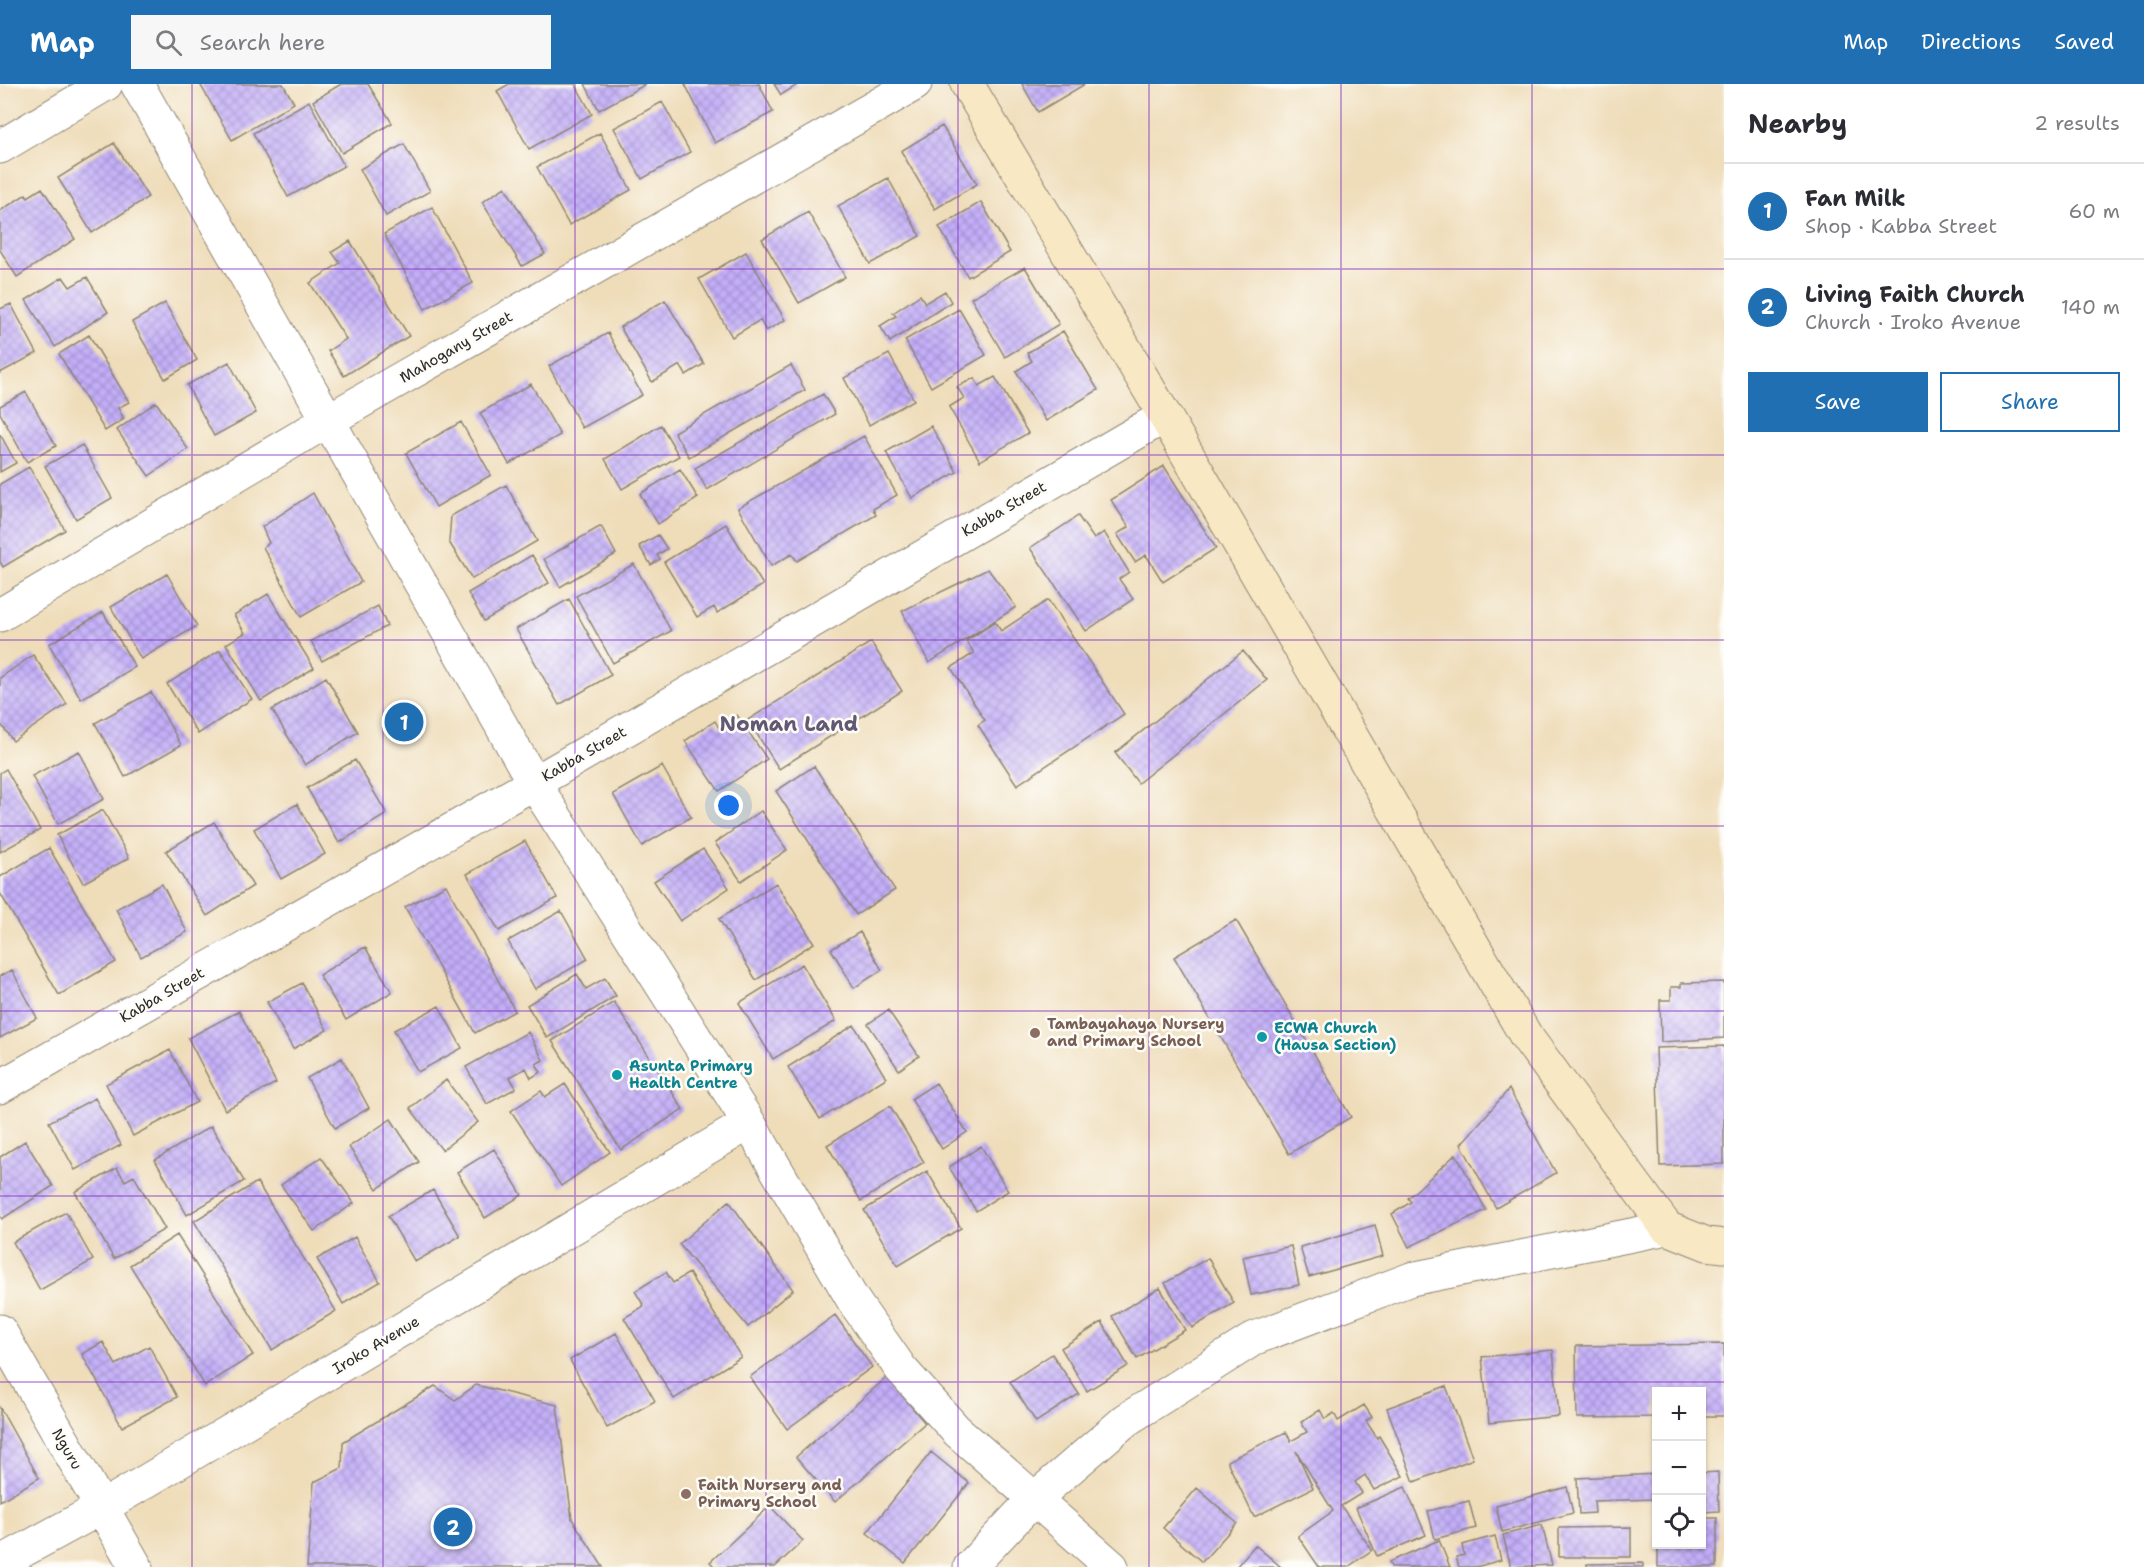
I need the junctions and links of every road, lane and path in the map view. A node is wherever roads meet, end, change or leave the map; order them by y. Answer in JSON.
{"nodes":[{"id":1,"x":106,"y":84,"type":"edge"},
{"id":2,"x":137,"y":84,"type":"edge"},
{"id":3,"x":915,"y":84,"type":"edge"},
{"id":4,"x":968,"y":84,"type":"edge"},
{"id":5,"x":0,"y":147,"type":"edge"},
{"id":6,"x":1165,"y":416,"type":"junction"},
{"id":7,"x":327,"y":421,"type":"junction"},
{"id":8,"x":0,"y":615,"type":"edge"},
{"id":9,"x":534,"y":783,"type":"junction"},
{"id":10,"x":0,"y":1087,"type":"edge"},
{"id":11,"x":749,"y":1123,"type":"junction"},
{"id":12,"x":1667,"y":1228,"type":"junction"},
{"id":13,"x":1724,"y":1246,"type":"edge"},
{"id":14,"x":0,"y":1331,"type":"edge"},
{"id":15,"x":1033,"y":1500,"type":"junction"},
{"id":16,"x":101,"y":1508,"type":"junction"},
{"id":17,"x":0,"y":1563,"type":"edge"},
{"id":18,"x":136,"y":1567,"type":"edge"},
{"id":19,"x":970,"y":1567,"type":"edge"},
{"id":20,"x":1112,"y":1567,"type":"edge"}],
"edges":[{"from":1,"to":5,"type":"street"},
{"from":2,"to":7,"type":"street"},
{"from":3,"to":7,"type":"street","name":"Mahogany Street"},
{"from":4,"to":6,"type":"main road"},
{"from":6,"to":9,"type":"street","name":"Kabba Street"},
{"from":6,"to":12,"type":"main road"},
{"from":7,"to":8,"type":"street","name":"Mahogany Street"},
{"from":7,"to":9,"type":"street"},
{"from":9,"to":10,"type":"street","name":"Kabba Street"},
{"from":9,"to":11,"type":"street"},
{"from":11,"to":15,"type":"street"},
{"from":11,"to":16,"type":"street","name":"Iroko Avenue"},
{"from":12,"to":13,"type":"main road"},
{"from":12,"to":15,"type":"street"},
{"from":14,"to":16,"type":"street","name":"Nguru"},
{"from":15,"to":19,"type":"street"},
{"from":15,"to":20,"type":"street"},
{"from":16,"to":17,"type":"street","name":"Iroko Avenue"},
{"from":16,"to":18,"type":"street","name":"Nguru"}]}
